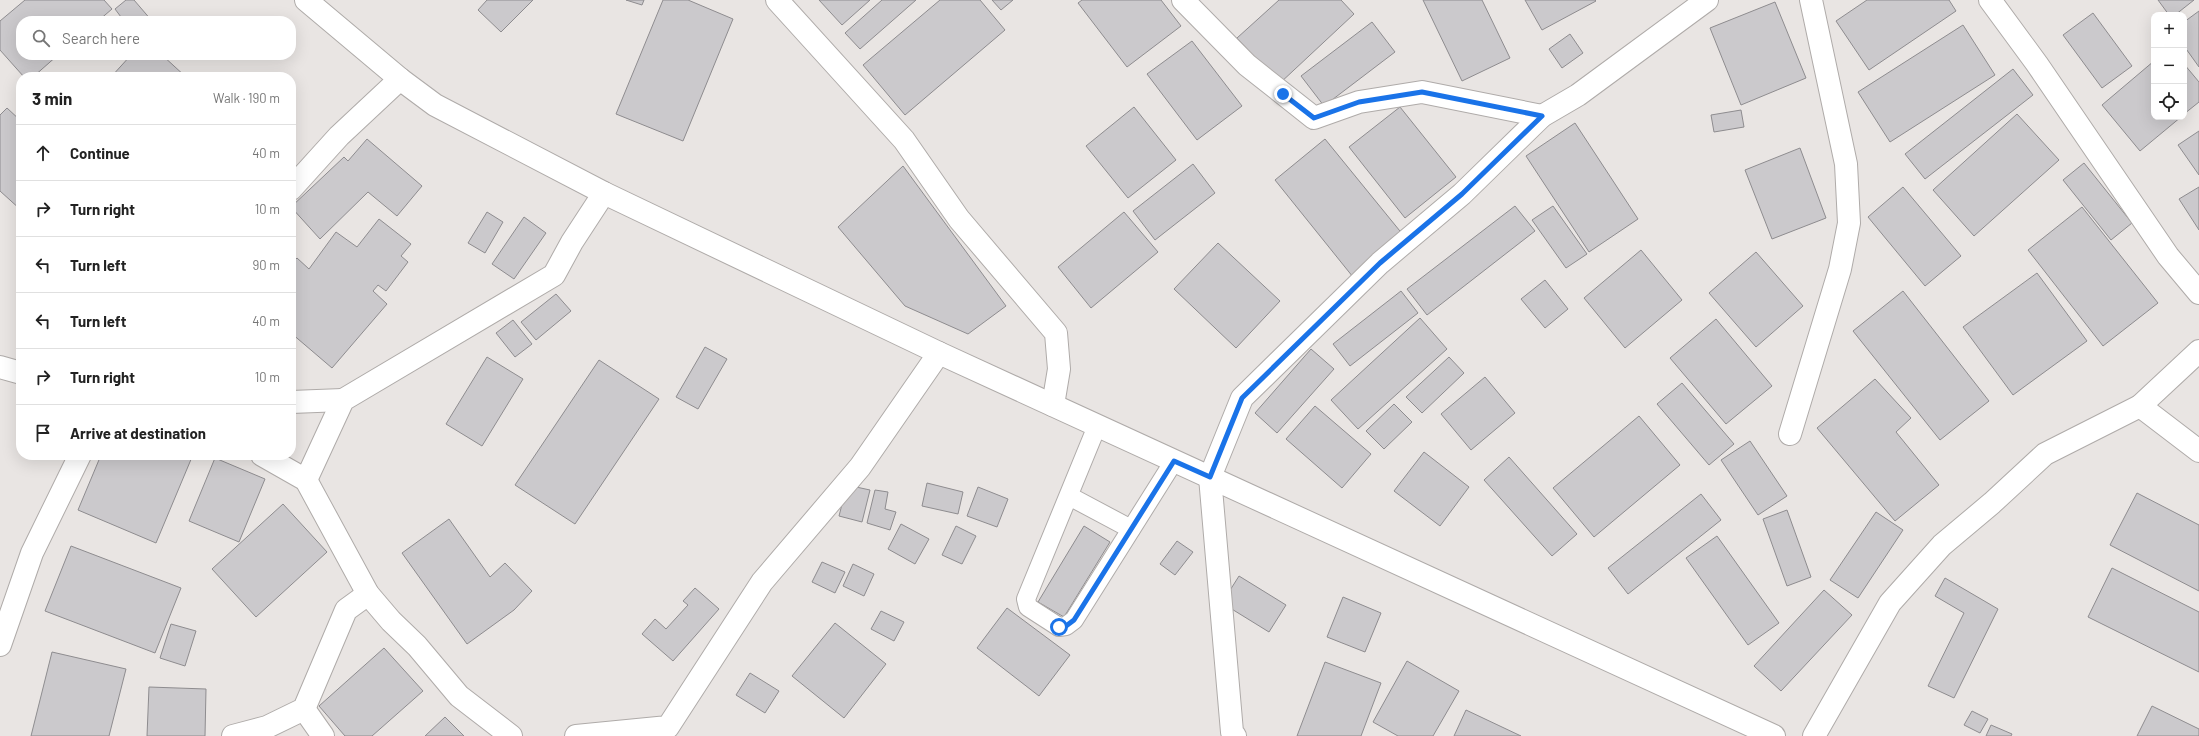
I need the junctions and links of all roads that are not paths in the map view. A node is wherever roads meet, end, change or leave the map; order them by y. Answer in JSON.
{"nodes":[{"id":1,"x":306,"y":0,"type":"edge"},
{"id":2,"x":778,"y":0,"type":"edge"},
{"id":3,"x":1183,"y":0,"type":"edge"},
{"id":4,"x":1707,"y":0,"type":"edge"},
{"id":5,"x":1812,"y":0,"type":"edge"},
{"id":6,"x":1990,"y":0,"type":"edge"},
{"id":7,"x":400,"y":79,"type":"junction"},
{"id":8,"x":1542,"y":116,"type":"junction"},
{"id":9,"x":296,"y":184,"type":"edge"},
{"id":10,"x":604,"y":193,"type":"junction"},
{"id":11,"x":2199,"y":293,"type":"edge"},
{"id":12,"x":2199,"y":351,"type":"edge"},
{"id":13,"x":939,"y":353,"type":"junction"},
{"id":14,"x":0,"y":367,"type":"edge"},
{"id":15,"x":16,"y":372,"type":"edge"},
{"id":16,"x":343,"y":400,"type":"junction"},
{"id":17,"x":296,"y":402,"type":"edge"},
{"id":18,"x":1053,"y":405,"type":"junction"},
{"id":19,"x":2140,"y":406,"type":"junction"},
{"id":20,"x":1097,"y":426,"type":"junction"},
{"id":21,"x":1790,"y":434,"type":"dead end"},
{"id":22,"x":2199,"y":451,"type":"edge"},
{"id":23,"x":78,"y":460,"type":"edge"},
{"id":24,"x":271,"y":460,"type":"edge"},
{"id":25,"x":1174,"y":461,"type":"junction"},
{"id":26,"x":1210,"y":477,"type":"junction"},
{"id":27,"x":306,"y":480,"type":"junction"},
{"id":28,"x":1068,"y":496,"type":"junction"},
{"id":29,"x":1131,"y":529,"type":"junction"},
{"id":30,"x":368,"y":594,"type":"junction"},
{"id":31,"x":0,"y":645,"type":"edge"},
{"id":32,"x":304,"y":709,"type":"junction"},
{"id":33,"x":673,"y":732,"type":"edge"},
{"id":34,"x":233,"y":736,"type":"edge"},
{"id":35,"x":323,"y":736,"type":"edge"},
{"id":36,"x":511,"y":736,"type":"edge"},
{"id":37,"x":576,"y":736,"type":"edge"},
{"id":38,"x":1235,"y":736,"type":"edge"},
{"id":39,"x":1774,"y":736,"type":"edge"},
{"id":40,"x":1814,"y":736,"type":"edge"}],
"edges":[{"from":1,"to":7,"type":"street"},
{"from":2,"to":18,"type":"street"},
{"from":3,"to":8,"type":"street"},
{"from":4,"to":8,"type":"street"},
{"from":5,"to":21,"type":"street"},
{"from":6,"to":11,"type":"street"},
{"from":7,"to":9,"type":"street"},
{"from":7,"to":10,"type":"street"},
{"from":8,"to":26,"type":"street"},
{"from":10,"to":13,"type":"street"},
{"from":10,"to":16,"type":"street"},
{"from":12,"to":19,"type":"street"},
{"from":13,"to":18,"type":"street"},
{"from":13,"to":33,"type":"street"},
{"from":14,"to":15,"type":"street"},
{"from":16,"to":17,"type":"street"},
{"from":16,"to":27,"type":"street"},
{"from":18,"to":20,"type":"street"},
{"from":19,"to":22,"type":"street"},
{"from":19,"to":40,"type":"street"},
{"from":20,"to":25,"type":"street"},
{"from":20,"to":28,"type":"lane"},
{"from":23,"to":31,"type":"street"},
{"from":24,"to":27,"type":"street"},
{"from":25,"to":26,"type":"street"},
{"from":25,"to":29,"type":"lane"},
{"from":26,"to":38,"type":"street"},
{"from":26,"to":39,"type":"street"},
{"from":27,"to":30,"type":"street"},
{"from":28,"to":29,"type":"lane"},
{"from":28,"to":29,"type":"lane"},
{"from":30,"to":32,"type":"street"},
{"from":30,"to":36,"type":"street"},
{"from":32,"to":34,"type":"street"},
{"from":32,"to":35,"type":"street"},
{"from":33,"to":37,"type":"street"}]}
